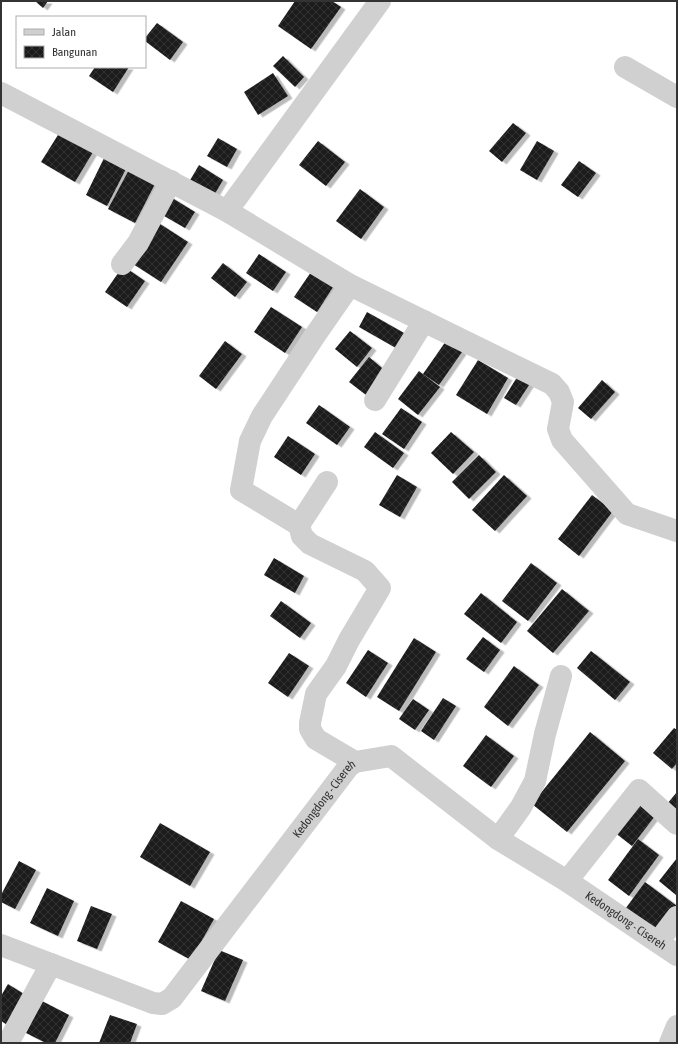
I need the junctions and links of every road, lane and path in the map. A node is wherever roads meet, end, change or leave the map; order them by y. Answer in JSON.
{"nodes":[{"id":1,"x":380,"y":1,"type":"edge"},
{"id":2,"x":625,"y":67,"type":"dead end"},
{"id":3,"x":1,"y":93,"type":"edge"},
{"id":4,"x":677,"y":97,"type":"edge"},
{"id":5,"x":171,"y":181,"type":"junction"},
{"id":6,"x":227,"y":211,"type":"junction"},
{"id":7,"x":122,"y":264,"type":"dead end"},
{"id":8,"x":350,"y":285,"type":"junction"},
{"id":9,"x":424,"y":322,"type":"junction"},
{"id":10,"x":375,"y":400,"type":"dead end"},
{"id":11,"x":327,"y":482,"type":"dead end"},
{"id":12,"x":299,"y":525,"type":"junction"},
{"id":13,"x":677,"y":531,"type":"edge"},
{"id":14,"x":561,"y":676,"type":"dead end"},
{"id":15,"x":354,"y":762,"type":"junction"},
{"id":16,"x":677,"y":824,"type":"edge"},
{"id":17,"x":498,"y":838,"type":"junction"},
{"id":18,"x":567,"y":881,"type":"junction"},
{"id":19,"x":677,"y":917,"type":"edge"},
{"id":20,"x":658,"y":942,"type":"junction"},
{"id":21,"x":1,"y":945,"type":"edge"},
{"id":22,"x":677,"y":955,"type":"edge"},
{"id":23,"x":51,"y":964,"type":"junction"},
{"id":24,"x":677,"y":1026,"type":"edge"},
{"id":25,"x":8,"y":1043,"type":"edge"},
{"id":26,"x":670,"y":1043,"type":"edge"}],
"edges":[{"from":1,"to":6,"type":"street"},
{"from":2,"to":4,"type":"street"},
{"from":3,"to":5,"type":"street"},
{"from":5,"to":6,"type":"street"},
{"from":5,"to":7,"type":"street"},
{"from":6,"to":8,"type":"street"},
{"from":8,"to":9,"type":"street"},
{"from":8,"to":12,"type":"street"},
{"from":9,"to":10,"type":"street"},
{"from":9,"to":13,"type":"street"},
{"from":11,"to":12,"type":"street"},
{"from":12,"to":15,"type":"street"},
{"from":14,"to":17,"type":"street"},
{"from":15,"to":17,"type":"street","name":"Kedongdong - Cisereh"},
{"from":15,"to":23,"type":"street","name":"Kedongdong - Cisereh"},
{"from":16,"to":18,"type":"street"},
{"from":17,"to":18,"type":"street","name":"Kedongdong - Cisereh"},
{"from":18,"to":20,"type":"street","name":"Kedongdong - Cisereh"},
{"from":19,"to":20,"type":"street"},
{"from":20,"to":22,"type":"street","name":"Kedongdong - Cisereh"},
{"from":21,"to":23,"type":"street","name":"Kedongdong - Cisereh"},
{"from":23,"to":25,"type":"street"},
{"from":24,"to":26,"type":"street"}]}
